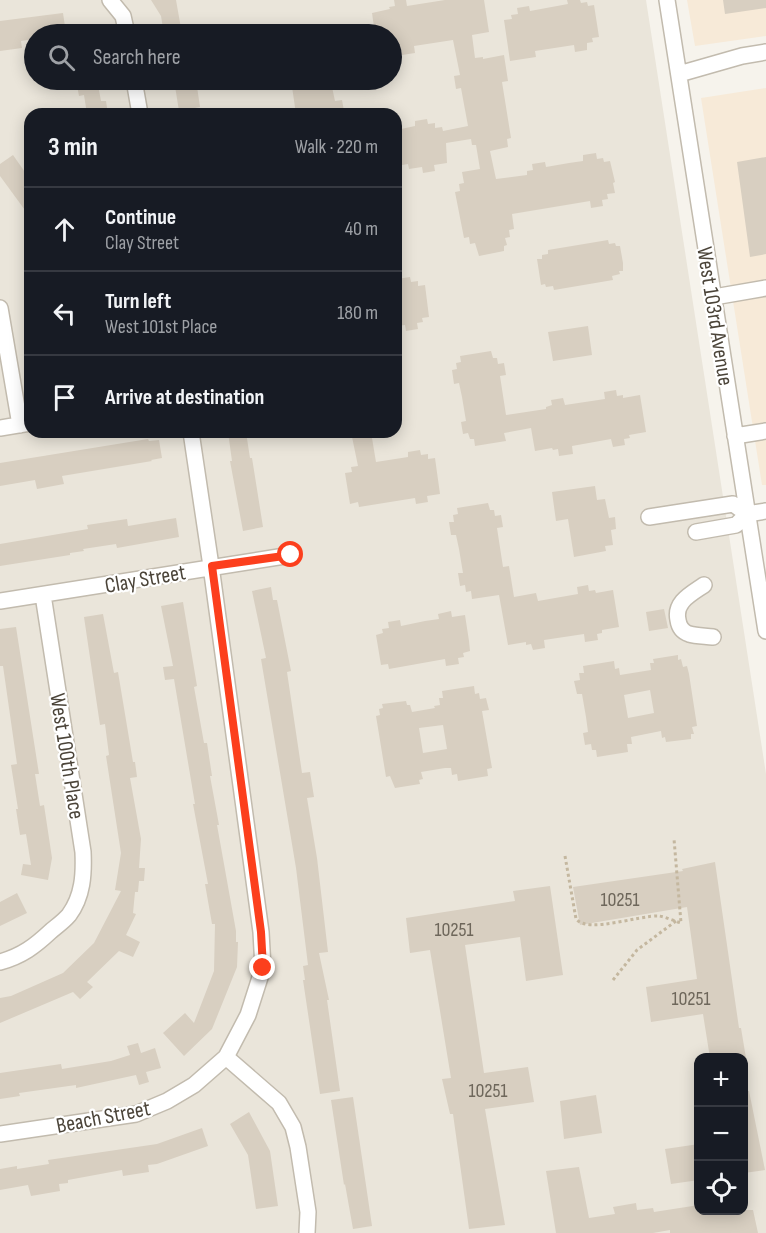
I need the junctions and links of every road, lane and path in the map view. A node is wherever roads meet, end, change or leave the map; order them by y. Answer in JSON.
{"nodes":[{"id":1,"x":110,"y":0,"type":"edge"},
{"id":2,"x":667,"y":0,"type":"edge"},
{"id":3,"x":125,"y":24,"type":"edge"},
{"id":4,"x":766,"y":52,"type":"edge"},
{"id":5,"x":679,"y":74,"type":"junction"},
{"id":6,"x":136,"y":90,"type":"edge"},
{"id":7,"x":139,"y":108,"type":"edge"},
{"id":8,"x":766,"y":288,"type":"edge"},
{"id":9,"x":714,"y":297,"type":"junction"},
{"id":10,"x":0,"y":308,"type":"edge"},
{"id":11,"x":24,"y":419,"type":"edge"},
{"id":12,"x":24,"y":424,"type":"edge"},
{"id":13,"x":0,"y":428,"type":"edge"},
{"id":14,"x":766,"y":431,"type":"edge"},
{"id":15,"x":735,"y":436,"type":"junction"},
{"id":16,"x":192,"y":438,"type":"edge"},
{"id":17,"x":766,"y":511,"type":"edge"},
{"id":18,"x":747,"y":514,"type":"junction"},
{"id":19,"x":649,"y":517,"type":"dead end"},
{"id":20,"x":696,"y":532,"type":"dead end"},
{"id":21,"x":291,"y":555,"type":"dead end"},
{"id":22,"x":212,"y":566,"type":"junction"},
{"id":23,"x":704,"y":585,"type":"dead end"},
{"id":24,"x":43,"y":595,"type":"junction"},
{"id":25,"x":0,"y":601,"type":"edge"},
{"id":26,"x":766,"y":631,"type":"edge"},
{"id":27,"x":713,"y":637,"type":"dead end"},
{"id":28,"x":674,"y":839,"type":"dead end"},
{"id":29,"x":565,"y":856,"type":"dead end"},
{"id":30,"x":676,"y":921,"type":"junction"},
{"id":31,"x":0,"y":962,"type":"edge"},
{"id":32,"x":613,"y":980,"type":"dead end"},
{"id":33,"x":226,"y":1057,"type":"junction"},
{"id":34,"x":0,"y":1134,"type":"edge"},
{"id":35,"x":308,"y":1233,"type":"edge"}],
"edges":[{"from":1,"to":3,"type":"street"},
{"from":2,"to":5,"type":"street","name":"West 103rd Avenue"},
{"from":4,"to":5,"type":"street"},
{"from":5,"to":9,"type":"street","name":"West 103rd Avenue"},
{"from":6,"to":7,"type":"street"},
{"from":8,"to":9,"type":"street"},
{"from":9,"to":15,"type":"street","name":"West 103rd Avenue"},
{"from":10,"to":11,"type":"street"},
{"from":12,"to":13,"type":"street"},
{"from":14,"to":15,"type":"street"},
{"from":15,"to":18,"type":"street","name":"West 103rd Avenue"},
{"from":16,"to":22,"type":"street"},
{"from":17,"to":18,"type":"street"},
{"from":18,"to":19,"type":"street"},
{"from":18,"to":20,"type":"street"},
{"from":18,"to":26,"type":"street","name":"West 103rd Avenue"},
{"from":21,"to":22,"type":"street","name":"Clay Street"},
{"from":22,"to":24,"type":"street","name":"Clay Street"},
{"from":22,"to":33,"type":"street"},
{"from":23,"to":27,"type":"street"},
{"from":24,"to":25,"type":"street","name":"Clay Street"},
{"from":24,"to":31,"type":"street","name":"West 100th Place"},
{"from":28,"to":30,"type":"path"},
{"from":29,"to":30,"type":"path"},
{"from":30,"to":32,"type":"path"},
{"from":33,"to":34,"type":"street","name":"Beach Street"},
{"from":33,"to":35,"type":"street"}]}
